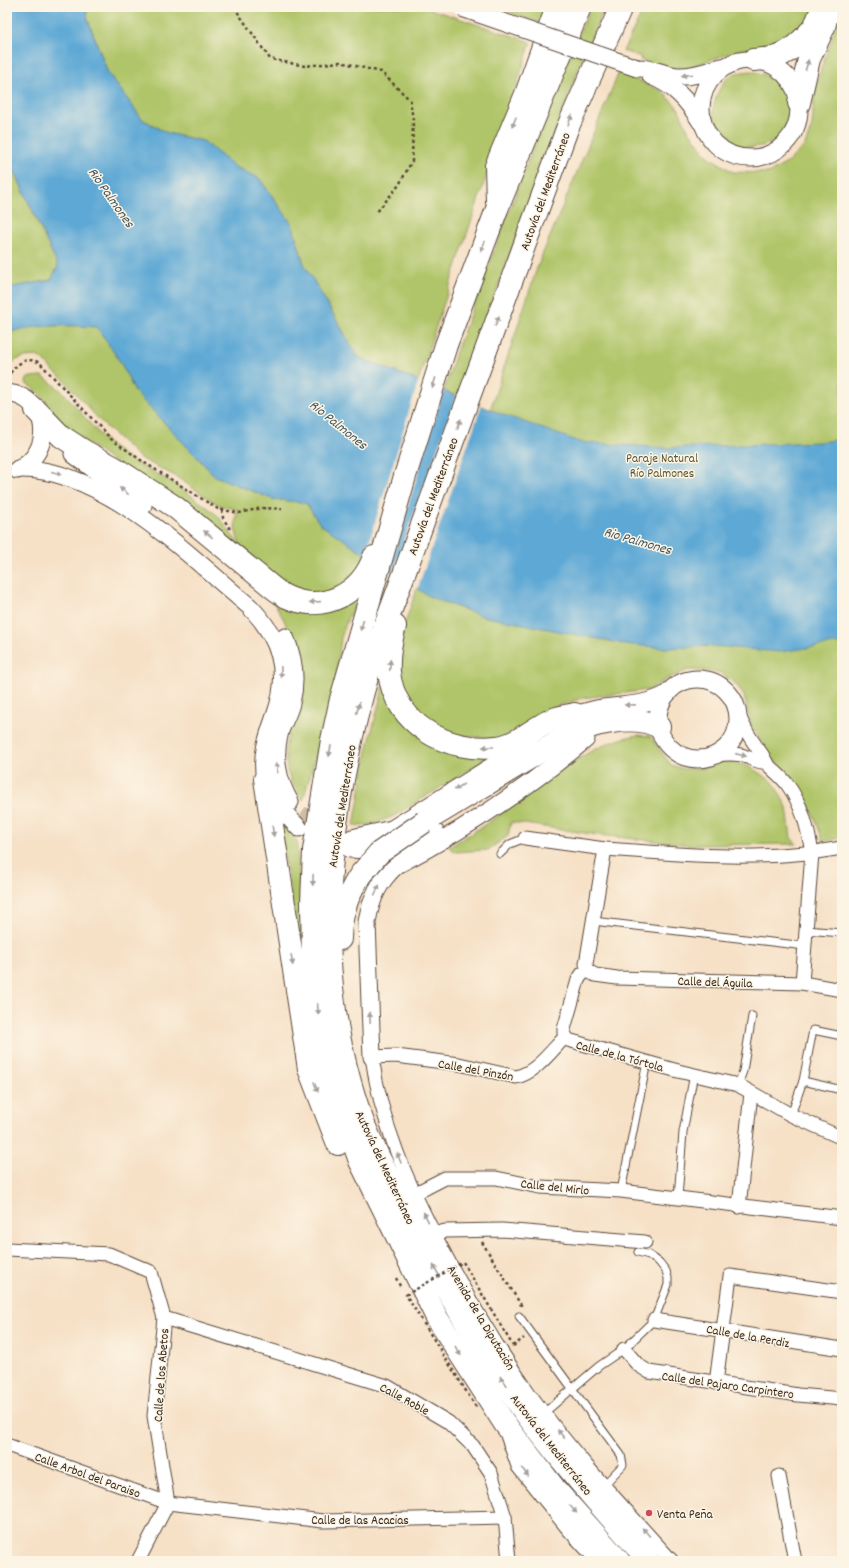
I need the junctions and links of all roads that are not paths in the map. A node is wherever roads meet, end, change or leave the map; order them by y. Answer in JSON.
{"nodes":[{"id":1,"x":557,"y":7,"type":"edge"},
{"id":2,"x":566,"y":7,"type":"edge"},
{"id":3,"x":580,"y":7,"type":"edge"},
{"id":4,"x":621,"y":7,"type":"edge"},
{"id":5,"x":633,"y":7,"type":"edge"},
{"id":6,"x":821,"y":7,"type":"edge"},
{"id":7,"x":829,"y":7,"type":"edge"},
{"id":8,"x":460,"y":8,"type":"edge"},
{"id":9,"x":753,"y":60,"type":"junction"},
{"id":10,"x":725,"y":66,"type":"junction"},
{"id":11,"x":638,"y":68,"type":"junction"},
{"id":12,"x":591,"y":72,"type":"junction"},
{"id":13,"x":799,"y":103,"type":"junction"},
{"id":14,"x":533,"y":122,"type":"junction"},
{"id":15,"x":702,"y":124,"type":"junction"},
{"id":16,"x":497,"y":209,"type":"junction"},
{"id":17,"x":7,"y":393,"type":"edge"},
{"id":18,"x":39,"y":418,"type":"junction"},
{"id":19,"x":12,"y":470,"type":"edge"},
{"id":20,"x":368,"y":584,"type":"junction"},
{"id":21,"x":396,"y":592,"type":"junction"},
{"id":22,"x":667,"y":694,"type":"junction"},
{"id":23,"x":737,"y":711,"type":"junction"},
{"id":24,"x":575,"y":714,"type":"junction"},
{"id":25,"x":660,"y":732,"type":"junction"},
{"id":26,"x":586,"y":740,"type":"junction"},
{"id":27,"x":715,"y":755,"type":"junction"},
{"id":28,"x":766,"y":762,"type":"junction"},
{"id":29,"x":265,"y":779,"type":"junction"},
{"id":30,"x":525,"y":838,"type":"joint"},
{"id":31,"x":842,"y":848,"type":"edge"},
{"id":32,"x":605,"y":849,"type":"junction"},
{"id":33,"x":812,"y":853,"type":"junction"},
{"id":34,"x":500,"y":854,"type":"dead end"},
{"id":35,"x":593,"y":921,"type":"junction"},
{"id":36,"x":806,"y":930,"type":"junction"},
{"id":37,"x":842,"y":933,"type":"edge"},
{"id":38,"x":805,"y":946,"type":"junction"},
{"id":39,"x":588,"y":971,"type":"junction"},
{"id":40,"x":802,"y":983,"type":"junction"},
{"id":41,"x":842,"y":990,"type":"edge"},
{"id":42,"x":335,"y":1011,"type":"junction"},
{"id":43,"x":752,"y":1016,"type":"dead end"},
{"id":44,"x":842,"y":1036,"type":"edge"},
{"id":45,"x":565,"y":1037,"type":"junction"},
{"id":46,"x":372,"y":1057,"type":"junction"},
{"id":47,"x":647,"y":1062,"type":"junction"},
{"id":48,"x":694,"y":1074,"type":"junction"},
{"id":49,"x":803,"y":1081,"type":"junction"},
{"id":50,"x":738,"y":1085,"type":"junction"},
{"id":51,"x":842,"y":1090,"type":"edge"},
{"id":52,"x":751,"y":1093,"type":"junction"},
{"id":53,"x":791,"y":1115,"type":"junction"},
{"id":54,"x":842,"y":1138,"type":"edge"},
{"id":55,"x":621,"y":1191,"type":"junction"},
{"id":56,"x":414,"y":1194,"type":"junction"},
{"id":57,"x":678,"y":1198,"type":"junction"},
{"id":58,"x":739,"y":1207,"type":"junction"},
{"id":59,"x":842,"y":1218,"type":"edge"},
{"id":60,"x":434,"y":1234,"type":"junction"},
{"id":61,"x":642,"y":1247,"type":"joint"},
{"id":62,"x":7,"y":1249,"type":"edge"},
{"id":63,"x":842,"y":1292,"type":"edge"},
{"id":64,"x":518,"y":1316,"type":"road end"},
{"id":65,"x":164,"y":1318,"type":"junction"},
{"id":66,"x":437,"y":1318,"type":"junction"},
{"id":67,"x":654,"y":1320,"type":"junction"},
{"id":68,"x":723,"y":1330,"type":"junction"},
{"id":69,"x":624,"y":1349,"type":"junction"},
{"id":70,"x":842,"y":1349,"type":"edge"},
{"id":71,"x":716,"y":1383,"type":"junction"},
{"id":72,"x":573,"y":1390,"type":"junction"},
{"id":73,"x":842,"y":1399,"type":"edge"},
{"id":74,"x":544,"y":1413,"type":"junction"},
{"id":75,"x":506,"y":1424,"type":"junction"},
{"id":76,"x":7,"y":1445,"type":"edge"},
{"id":77,"x":779,"y":1476,"type":"dead end"},
{"id":78,"x":603,"y":1486,"type":"junction"},
{"id":79,"x":168,"y":1503,"type":"junction"},
{"id":80,"x":505,"y":1517,"type":"junction"},
{"id":81,"x":138,"y":1561,"type":"edge"},
{"id":82,"x":509,"y":1561,"type":"edge"},
{"id":83,"x":600,"y":1561,"type":"edge"},
{"id":84,"x":619,"y":1561,"type":"edge"},
{"id":85,"x":649,"y":1561,"type":"edge"},
{"id":86,"x":672,"y":1561,"type":"edge"},
{"id":87,"x":795,"y":1561,"type":"edge"}],
"edges":[{"from":1,"to":16,"type":"highway","one_way":true},
{"from":2,"to":14,"type":"highway"},
{"from":3,"to":14,"type":"highway"},
{"from":4,"to":12,"type":"highway","name":"Autovía del Mediterráneo"},
{"from":5,"to":12,"type":"highway"},
{"from":6,"to":9,"type":"highway"},
{"from":13,"to":7,"type":"highway","one_way":true},
{"from":8,"to":11,"type":"street","bridge":true},
{"from":9,"to":10,"type":"street"},
{"from":9,"to":13,"type":"street"},
{"from":10,"to":11,"type":"street","one_way":true},
{"from":10,"to":15,"type":"street"},
{"from":11,"to":15,"type":"street"},
{"from":21,"to":12,"type":"highway","name":"Autovía del Mediterráneo","one_way":true},
{"from":13,"to":15,"type":"street"},
{"from":14,"to":16,"type":"highway"},
{"from":16,"to":20,"type":"highway","one_way":true},
{"from":17,"to":18,"type":"street"},
{"from":18,"to":19,"type":"street"},
{"from":20,"to":18,"type":"highway","one_way":true},
{"from":29,"to":18,"type":"street","one_way":true},
{"from":19,"to":29,"type":"street","one_way":true},
{"from":20,"to":66,"type":"highway","name":"Autovía del Mediterráneo","one_way":true},
{"from":24,"to":21,"type":"highway","one_way":true},
{"from":42,"to":21,"type":"highway","name":"Autovía del Mediterráneo","one_way":true},
{"from":22,"to":23,"type":"street"},
{"from":22,"to":24,"type":"street","one_way":true},
{"from":22,"to":25,"type":"street"},
{"from":23,"to":27,"type":"street"},
{"from":23,"to":28,"type":"street"},
{"from":24,"to":26,"type":"street","one_way":true},
{"from":25,"to":26,"type":"street"},
{"from":25,"to":27,"type":"street"},
{"from":25,"to":42,"type":"highway","bridge":true},
{"from":46,"to":26,"type":"street","one_way":true},
{"from":27,"to":28,"type":"street","one_way":true},
{"from":28,"to":33,"type":"street"},
{"from":29,"to":66,"type":"highway","one_way":true},
{"from":30,"to":32,"type":"street"},
{"from":30,"to":34,"type":"lane"},
{"from":31,"to":33,"type":"street"},
{"from":32,"to":33,"type":"street"},
{"from":32,"to":35,"type":"street"},
{"from":33,"to":36,"type":"street"},
{"from":35,"to":38,"type":"lane"},
{"from":35,"to":39,"type":"street"},
{"from":36,"to":37,"type":"lane"},
{"from":36,"to":38,"type":"street"},
{"from":38,"to":40,"type":"street"},
{"from":39,"to":40,"type":"street","name":"Calle del Águila"},
{"from":39,"to":45,"type":"street","name":"Calle de la Tórtola"},
{"from":40,"to":41,"type":"street","name":"Calle del Águila"},
{"from":85,"to":42,"type":"highway","name":"Autovía del Mediterráneo","one_way":true},
{"from":43,"to":50,"type":"lane"},
{"from":44,"to":49,"type":"lane"},
{"from":45,"to":46,"type":"street","name":"Calle del Pinzón"},
{"from":45,"to":47,"type":"street","name":"Calle de la Tórtola"},
{"from":56,"to":46,"type":"street","one_way":true},
{"from":47,"to":48,"type":"street","name":"Calle de la Tórtola"},
{"from":47,"to":55,"type":"lane"},
{"from":48,"to":50,"type":"street","name":"Calle de la Tórtola"},
{"from":48,"to":57,"type":"lane"},
{"from":49,"to":51,"type":"lane"},
{"from":49,"to":53,"type":"lane"},
{"from":50,"to":52,"type":"street","name":"Calle de la Tórtola"},
{"from":52,"to":53,"type":"street","name":"Calle de la Tórtola"},
{"from":52,"to":58,"type":"street"},
{"from":53,"to":54,"type":"street","name":"Calle de la Tórtola"},
{"from":55,"to":56,"type":"street","name":"Calle del Mirlo"},
{"from":55,"to":57,"type":"street","name":"Calle del Mirlo"},
{"from":60,"to":56,"type":"street","name":"Avenida de la Diputación","one_way":true},
{"from":57,"to":58,"type":"street","name":"Calle del Mirlo"},
{"from":58,"to":59,"type":"street","name":"Calle del Mirlo"},
{"from":60,"to":61,"type":"street"},
{"from":60,"to":74,"type":"street","name":"Avenida de la Diputación"},
{"from":61,"to":67,"type":"lane"},
{"from":62,"to":65,"type":"street","name":"Calle de los Abetos"},
{"from":63,"to":68,"type":"street"},
{"from":64,"to":72,"type":"lane"},
{"from":65,"to":79,"type":"street","name":"Calle de los Abetos"},
{"from":65,"to":80,"type":"street","name":"Calle Roble"},
{"from":66,"to":75,"type":"highway","name":"Autovía del Mediterráneo","one_way":true},
{"from":67,"to":68,"type":"street","name":"Calle de la Perdiz"},
{"from":67,"to":69,"type":"lane"},
{"from":68,"to":70,"type":"street","name":"Calle de la Perdiz"},
{"from":68,"to":71,"type":"street"},
{"from":69,"to":71,"type":"street","name":"Calle del Pajaro Carpintero"},
{"from":69,"to":72,"type":"lane"},
{"from":71,"to":73,"type":"street","name":"Calle del Pajaro Carpintero"},
{"from":72,"to":74,"type":"lane"},
{"from":72,"to":78,"type":"lane"},
{"from":78,"to":74,"type":"street","name":"Avenida de la Diputación","one_way":true},
{"from":75,"to":83,"type":"street","one_way":true},
{"from":75,"to":84,"type":"highway","name":"Autovía del Mediterráneo","one_way":true},
{"from":76,"to":79,"type":"street","name":"Calle Arbol del Paraiso"},
{"from":77,"to":87,"type":"street"},
{"from":86,"to":78,"type":"street","name":"Avenida de la Diputación","one_way":true},
{"from":79,"to":80,"type":"street","name":"Calle de las Acacias"},
{"from":79,"to":81,"type":"street"},
{"from":80,"to":82,"type":"street","name":"Calle Roble"}]}
